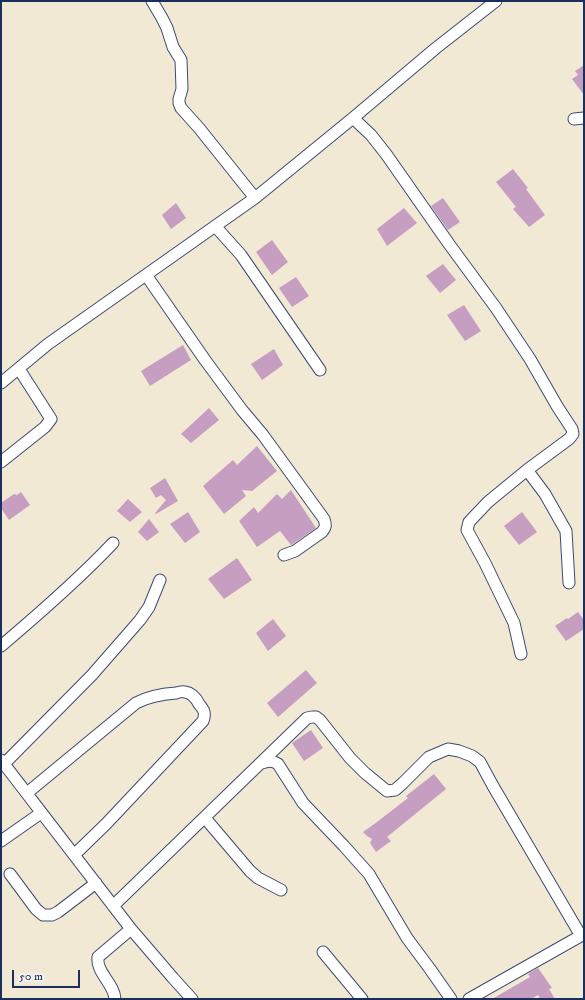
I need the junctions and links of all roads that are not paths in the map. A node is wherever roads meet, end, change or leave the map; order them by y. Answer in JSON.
{"nodes":[{"id":1,"x":152,"y":1,"type":"edge"},
{"id":2,"x":496,"y":1,"type":"edge"},
{"id":3,"x":353,"y":118,"type":"junction"},
{"id":4,"x":255,"y":198,"type":"junction"},
{"id":5,"x":216,"y":226,"type":"junction"},
{"id":6,"x":146,"y":275,"type":"junction"},
{"id":7,"x":19,"y":369,"type":"junction"},
{"id":8,"x":320,"y":370,"type":"dead end"},
{"id":9,"x":1,"y":383,"type":"edge"},
{"id":10,"x":1,"y":462,"type":"edge"},
{"id":11,"x":527,"y":470,"type":"junction"},
{"id":12,"x":114,"y":543,"type":"dead end"},
{"id":13,"x":284,"y":555,"type":"dead end"},
{"id":14,"x":160,"y":580,"type":"dead end"},
{"id":15,"x":569,"y":583,"type":"dead end"},
{"id":16,"x":1,"y":646,"type":"edge"},
{"id":17,"x":521,"y":654,"type":"dead end"},
{"id":18,"x":3,"y":762,"type":"edge"},
{"id":19,"x":262,"y":763,"type":"junction"},
{"id":20,"x":27,"y":793,"type":"junction"},
{"id":21,"x":41,"y":813,"type":"junction"},
{"id":22,"x":205,"y":818,"type":"junction"},
{"id":23,"x":1,"y":841,"type":"edge"},
{"id":24,"x":74,"y":855,"type":"junction"},
{"id":25,"x":10,"y":874,"type":"dead end"},
{"id":26,"x":96,"y":883,"type":"junction"},
{"id":27,"x":281,"y":890,"type":"dead end"},
{"id":28,"x":113,"y":906,"type":"junction"},
{"id":29,"x":131,"y":929,"type":"junction"},
{"id":30,"x":583,"y":935,"type":"edge"},
{"id":31,"x":323,"y":952,"type":"dead end"},
{"id":32,"x":115,"y":999,"type":"edge"},
{"id":33,"x":192,"y":999,"type":"edge"},
{"id":34,"x":362,"y":999,"type":"edge"},
{"id":35,"x":451,"y":999,"type":"edge"},
{"id":36,"x":470,"y":999,"type":"edge"}],
"edges":[{"from":1,"to":4,"type":"street"},
{"from":2,"to":3,"type":"street"},
{"from":3,"to":4,"type":"street"},
{"from":3,"to":11,"type":"street"},
{"from":4,"to":5,"type":"street"},
{"from":5,"to":6,"type":"street"},
{"from":5,"to":8,"type":"street"},
{"from":6,"to":7,"type":"street"},
{"from":6,"to":13,"type":"street"},
{"from":7,"to":9,"type":"street"},
{"from":7,"to":10,"type":"street"},
{"from":11,"to":15,"type":"street"},
{"from":11,"to":17,"type":"street"},
{"from":12,"to":16,"type":"street"},
{"from":14,"to":18,"type":"street"},
{"from":18,"to":20,"type":"street"},
{"from":19,"to":22,"type":"street"},
{"from":19,"to":30,"type":"street"},
{"from":19,"to":35,"type":"street"},
{"from":20,"to":21,"type":"street"},
{"from":20,"to":24,"type":"street"},
{"from":21,"to":23,"type":"street"},
{"from":21,"to":24,"type":"street"},
{"from":22,"to":27,"type":"street"},
{"from":22,"to":28,"type":"street"},
{"from":24,"to":26,"type":"street"},
{"from":25,"to":26,"type":"street"},
{"from":26,"to":28,"type":"street"},
{"from":28,"to":29,"type":"street"},
{"from":29,"to":32,"type":"street"},
{"from":29,"to":33,"type":"street"},
{"from":30,"to":36,"type":"street"},
{"from":31,"to":34,"type":"street"}]}
